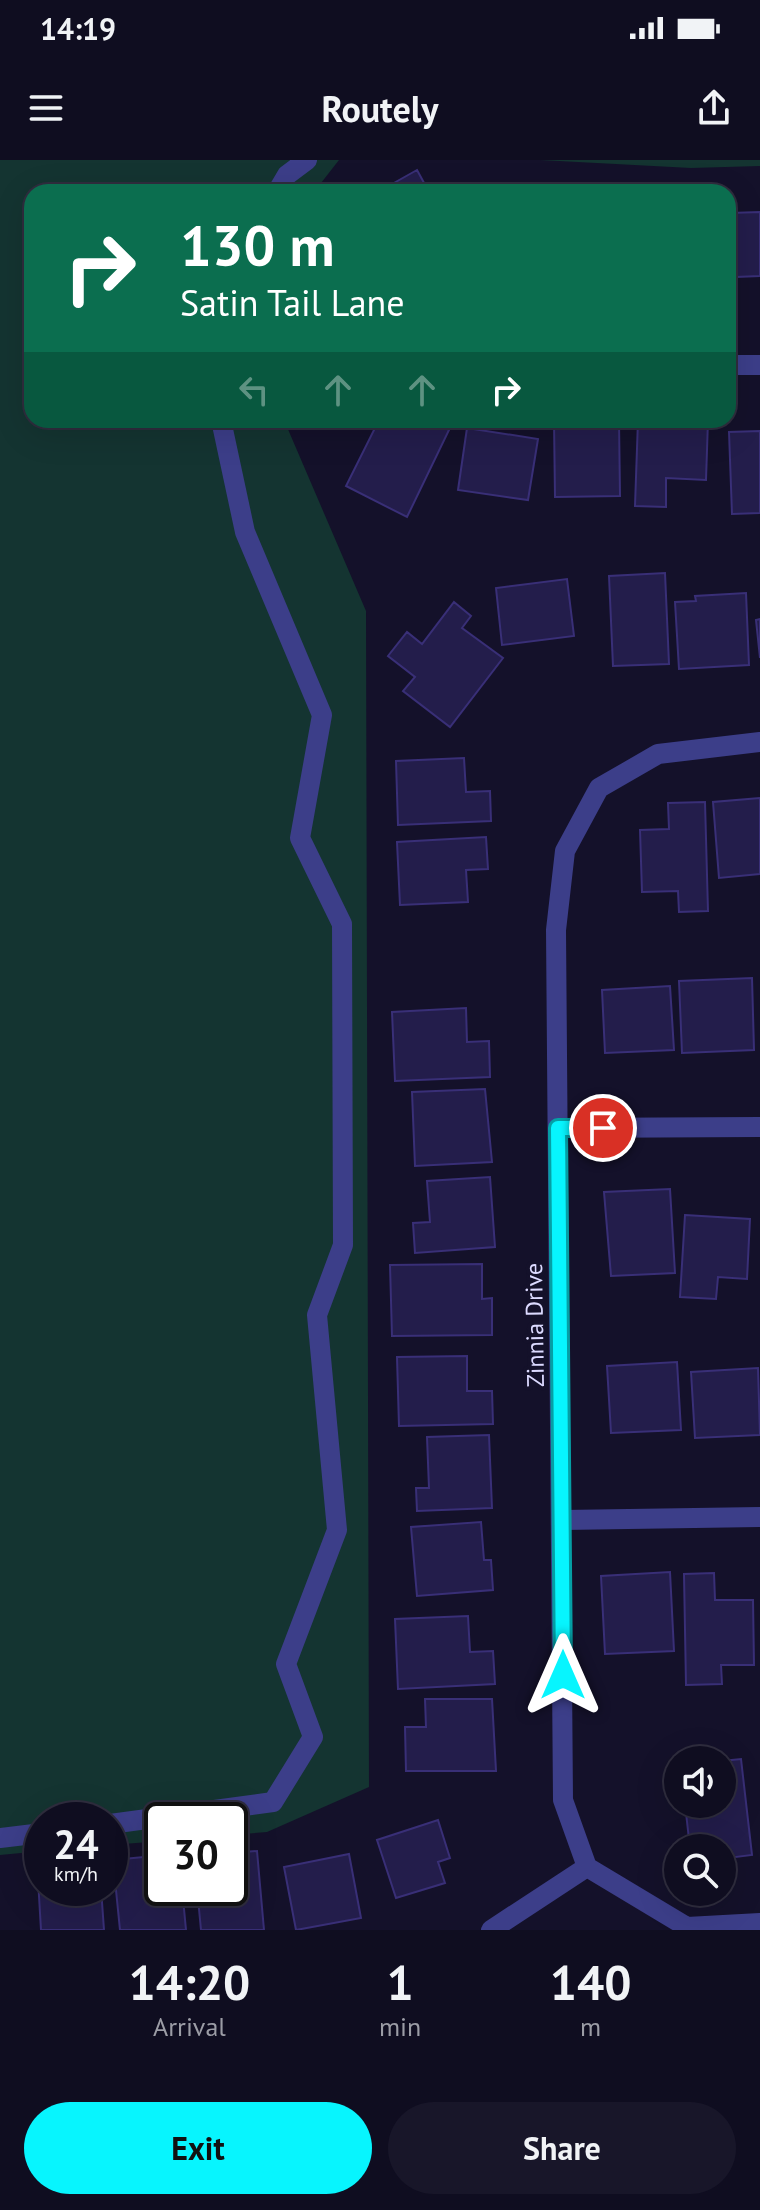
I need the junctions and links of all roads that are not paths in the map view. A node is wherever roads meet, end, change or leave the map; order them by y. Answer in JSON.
{"nodes":[{"id":1,"x":307,"y":160,"type":"edge"},
{"id":2,"x":282,"y":184,"type":"edge"},
{"id":3,"x":736,"y":365,"type":"edge"},
{"id":4,"x":760,"y":365,"type":"edge"},
{"id":5,"x":223,"y":428,"type":"edge"},
{"id":6,"x":760,"y":742,"type":"edge"},
{"id":7,"x":760,"y":1127,"type":"edge"},
{"id":8,"x":558,"y":1128,"type":"junction"},
{"id":9,"x":760,"y":1517,"type":"edge"},
{"id":10,"x":563,"y":1520,"type":"junction"},
{"id":11,"x":128,"y":1822,"type":"edge"},
{"id":12,"x":24,"y":1835,"type":"edge"},
{"id":13,"x":0,"y":1838,"type":"edge"},
{"id":14,"x":587,"y":1867,"type":"junction"},
{"id":15,"x":760,"y":1923,"type":"edge"},
{"id":16,"x":491,"y":1930,"type":"edge"}],
"edges":[{"from":1,"to":2,"type":"street"},
{"from":3,"to":4,"type":"street"},
{"from":5,"to":11,"type":"street"},
{"from":6,"to":8,"type":"street","name":"Zinnia Drive"},
{"from":7,"to":8,"type":"street"},
{"from":8,"to":10,"type":"street","name":"Zinnia Drive"},
{"from":9,"to":10,"type":"street"},
{"from":10,"to":14,"type":"street","name":"Zinnia Drive"},
{"from":12,"to":13,"type":"street"},
{"from":14,"to":15,"type":"street"},
{"from":14,"to":16,"type":"street"}]}
